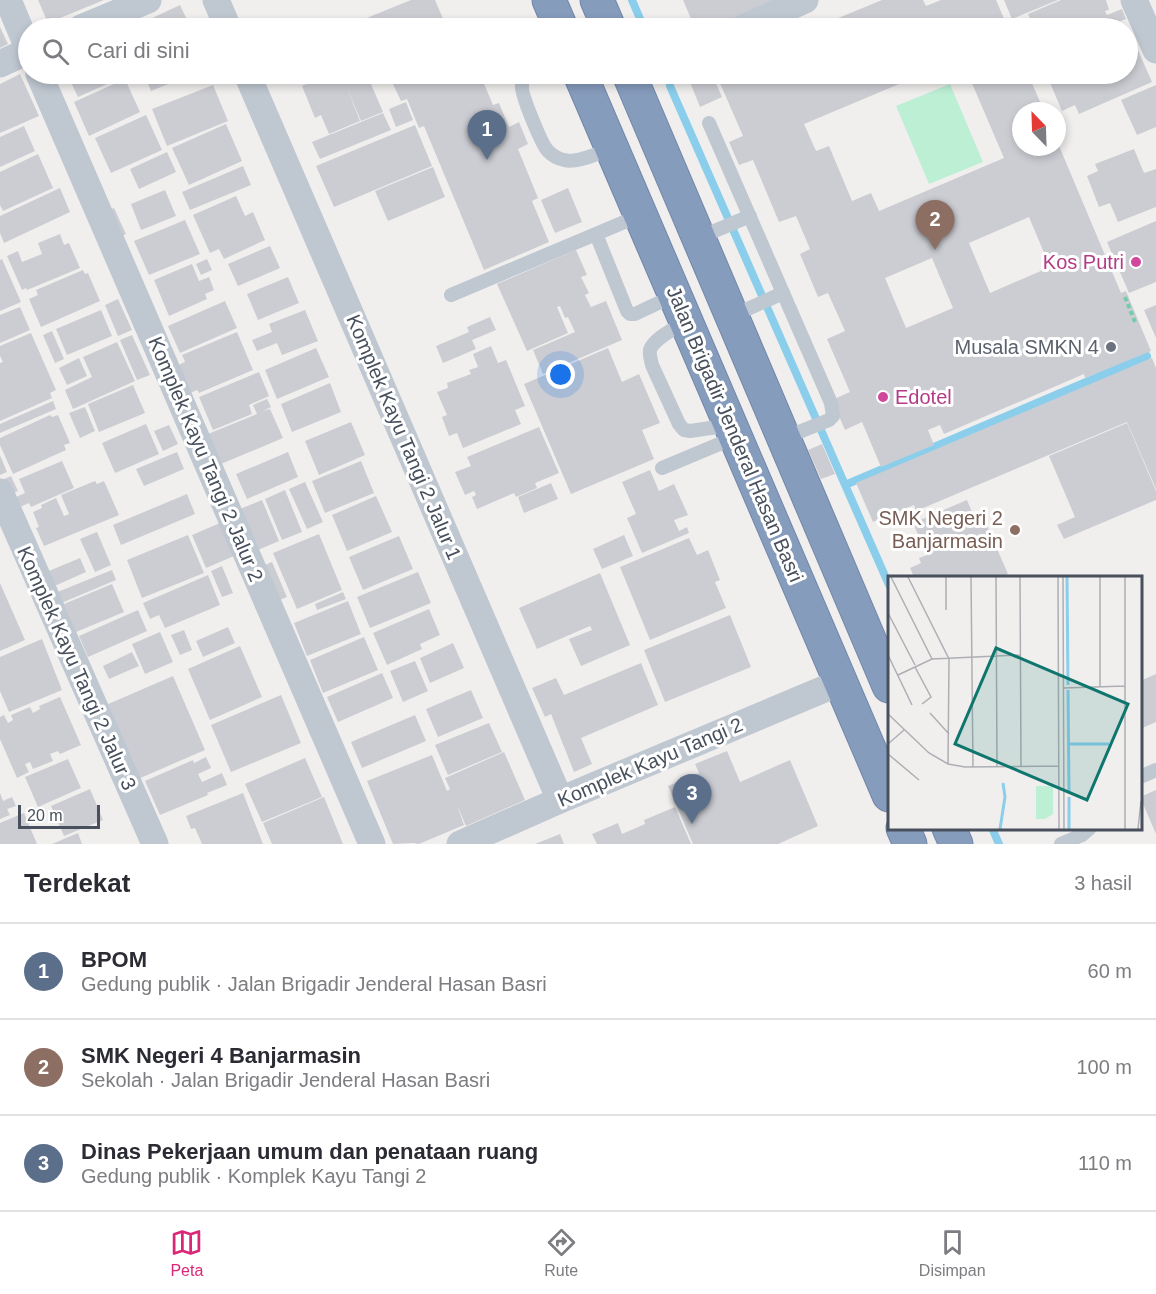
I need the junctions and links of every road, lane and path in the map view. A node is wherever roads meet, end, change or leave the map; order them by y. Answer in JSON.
{"nodes":[{"id":1,"x":8,"y":0,"type":"edge"},
{"id":2,"x":148,"y":0,"type":"edge"},
{"id":3,"x":216,"y":0,"type":"edge"},
{"id":4,"x":549,"y":0,"type":"edge"},
{"id":5,"x":597,"y":0,"type":"edge"},
{"id":6,"x":805,"y":0,"type":"edge"},
{"id":7,"x":1144,"y":7,"type":"edge"},
{"id":8,"x":105,"y":18,"type":"edge"},
{"id":9,"x":224,"y":18,"type":"edge"},
{"id":10,"x":557,"y":18,"type":"edge"},
{"id":11,"x":605,"y":18,"type":"edge"},
{"id":12,"x":765,"y":18,"type":"edge"},
{"id":13,"x":18,"y":25,"type":"edge"},
{"id":14,"x":1156,"y":50,"type":"edge"},
{"id":15,"x":18,"y":55,"type":"edge"},
{"id":16,"x":0,"y":64,"type":"edge"},
{"id":17,"x":43,"y":84,"type":"edge"},
{"id":18,"x":251,"y":84,"type":"edge"},
{"id":19,"x":522,"y":84,"type":"edge"},
{"id":20,"x":584,"y":84,"type":"edge"},
{"id":21,"x":639,"y":84,"type":"edge"},
{"id":22,"x":709,"y":123,"type":"dead end"},
{"id":23,"x":613,"y":148,"type":"junction"},
{"id":24,"x":641,"y":215,"type":"junction"},
{"id":25,"x":744,"y":218,"type":"junction"},
{"id":26,"x":711,"y":232,"type":"junction"},
{"id":27,"x":596,"y":234,"type":"junction"},
{"id":28,"x":781,"y":294,"type":"junction"},
{"id":29,"x":451,"y":295,"type":"dead end"},
{"id":30,"x":1125,"y":297,"type":"dead end"},
{"id":31,"x":681,"y":308,"type":"junction"},
{"id":32,"x":744,"y":311,"type":"junction"},
{"id":33,"x":1135,"y":322,"type":"dead end"},
{"id":34,"x":733,"y":431,"type":"junction"},
{"id":35,"x":796,"y":433,"type":"junction"},
{"id":36,"x":662,"y":468,"type":"dead end"},
{"id":37,"x":0,"y":492,"type":"edge"},
{"id":38,"x":841,"y":682,"type":"junction"},
{"id":39,"x":888,"y":683,"type":"edge"},
{"id":40,"x":1156,"y":770,"type":"edge"},
{"id":41,"x":1141,"y":777,"type":"edge"},
{"id":42,"x":888,"y":793,"type":"edge"},
{"id":43,"x":560,"y":800,"type":"junction"},
{"id":44,"x":903,"y":829,"type":"edge"},
{"id":45,"x":949,"y":829,"type":"edge"},
{"id":46,"x":1089,"y":829,"type":"edge"},
{"id":47,"x":155,"y":844,"type":"edge"},
{"id":48,"x":372,"y":844,"type":"edge"},
{"id":49,"x":460,"y":844,"type":"edge"},
{"id":50,"x":910,"y":844,"type":"edge"},
{"id":51,"x":956,"y":844,"type":"edge"},
{"id":52,"x":1061,"y":844,"type":"edge"}],
"edges":[{"from":1,"to":13,"type":"street"},
{"from":2,"to":8,"type":"street"},
{"from":3,"to":9,"type":"street"},
{"from":4,"to":10,"type":"highway"},
{"from":5,"to":11,"type":"highway"},
{"from":6,"to":12,"type":"street"},
{"from":7,"to":14,"type":"street"},
{"from":15,"to":16,"type":"street"},
{"from":17,"to":48,"type":"street","name":"Komplek Kayu Tangi 2 Jalur 2"},
{"from":18,"to":43,"type":"street","name":"Komplek Kayu Tangi 2 Jalur 1"},
{"from":19,"to":23,"type":"lane"},
{"from":20,"to":23,"type":"highway","name":"Jalan Brigadir Jenderal Hasan Basri"},
{"from":21,"to":26,"type":"highway"},
{"from":22,"to":25,"type":"lane"},
{"from":23,"to":24,"type":"highway","name":"Jalan Brigadir Jenderal Hasan Basri"},
{"from":24,"to":27,"type":"lane"},
{"from":24,"to":31,"type":"highway","name":"Jalan Brigadir Jenderal Hasan Basri"},
{"from":25,"to":26,"type":"lane"},
{"from":25,"to":28,"type":"lane"},
{"from":26,"to":32,"type":"highway"},
{"from":27,"to":29,"type":"lane"},
{"from":27,"to":31,"type":"lane"},
{"from":28,"to":32,"type":"lane"},
{"from":28,"to":35,"type":"lane"},
{"from":30,"to":33,"type":"path"},
{"from":31,"to":34,"type":"highway","name":"Jalan Brigadir Jenderal Hasan Basri"},
{"from":31,"to":34,"type":"lane"},
{"from":32,"to":35,"type":"highway"},
{"from":34,"to":36,"type":"lane"},
{"from":34,"to":38,"type":"highway","name":"Jalan Brigadir Jenderal Hasan Basri"},
{"from":35,"to":39,"type":"highway"},
{"from":37,"to":47,"type":"street","name":"Komplek Kayu Tangi 2 Jalur 3"},
{"from":38,"to":42,"type":"highway","name":"Jalan Brigadir Jenderal Hasan Basri"},
{"from":38,"to":43,"type":"street","name":"Komplek Kayu Tangi 2"},
{"from":40,"to":41,"type":"lane"},
{"from":43,"to":49,"type":"street","name":"Komplek Kayu Tangi 2"},
{"from":44,"to":50,"type":"highway"},
{"from":45,"to":51,"type":"highway"},
{"from":46,"to":52,"type":"lane"}]}
